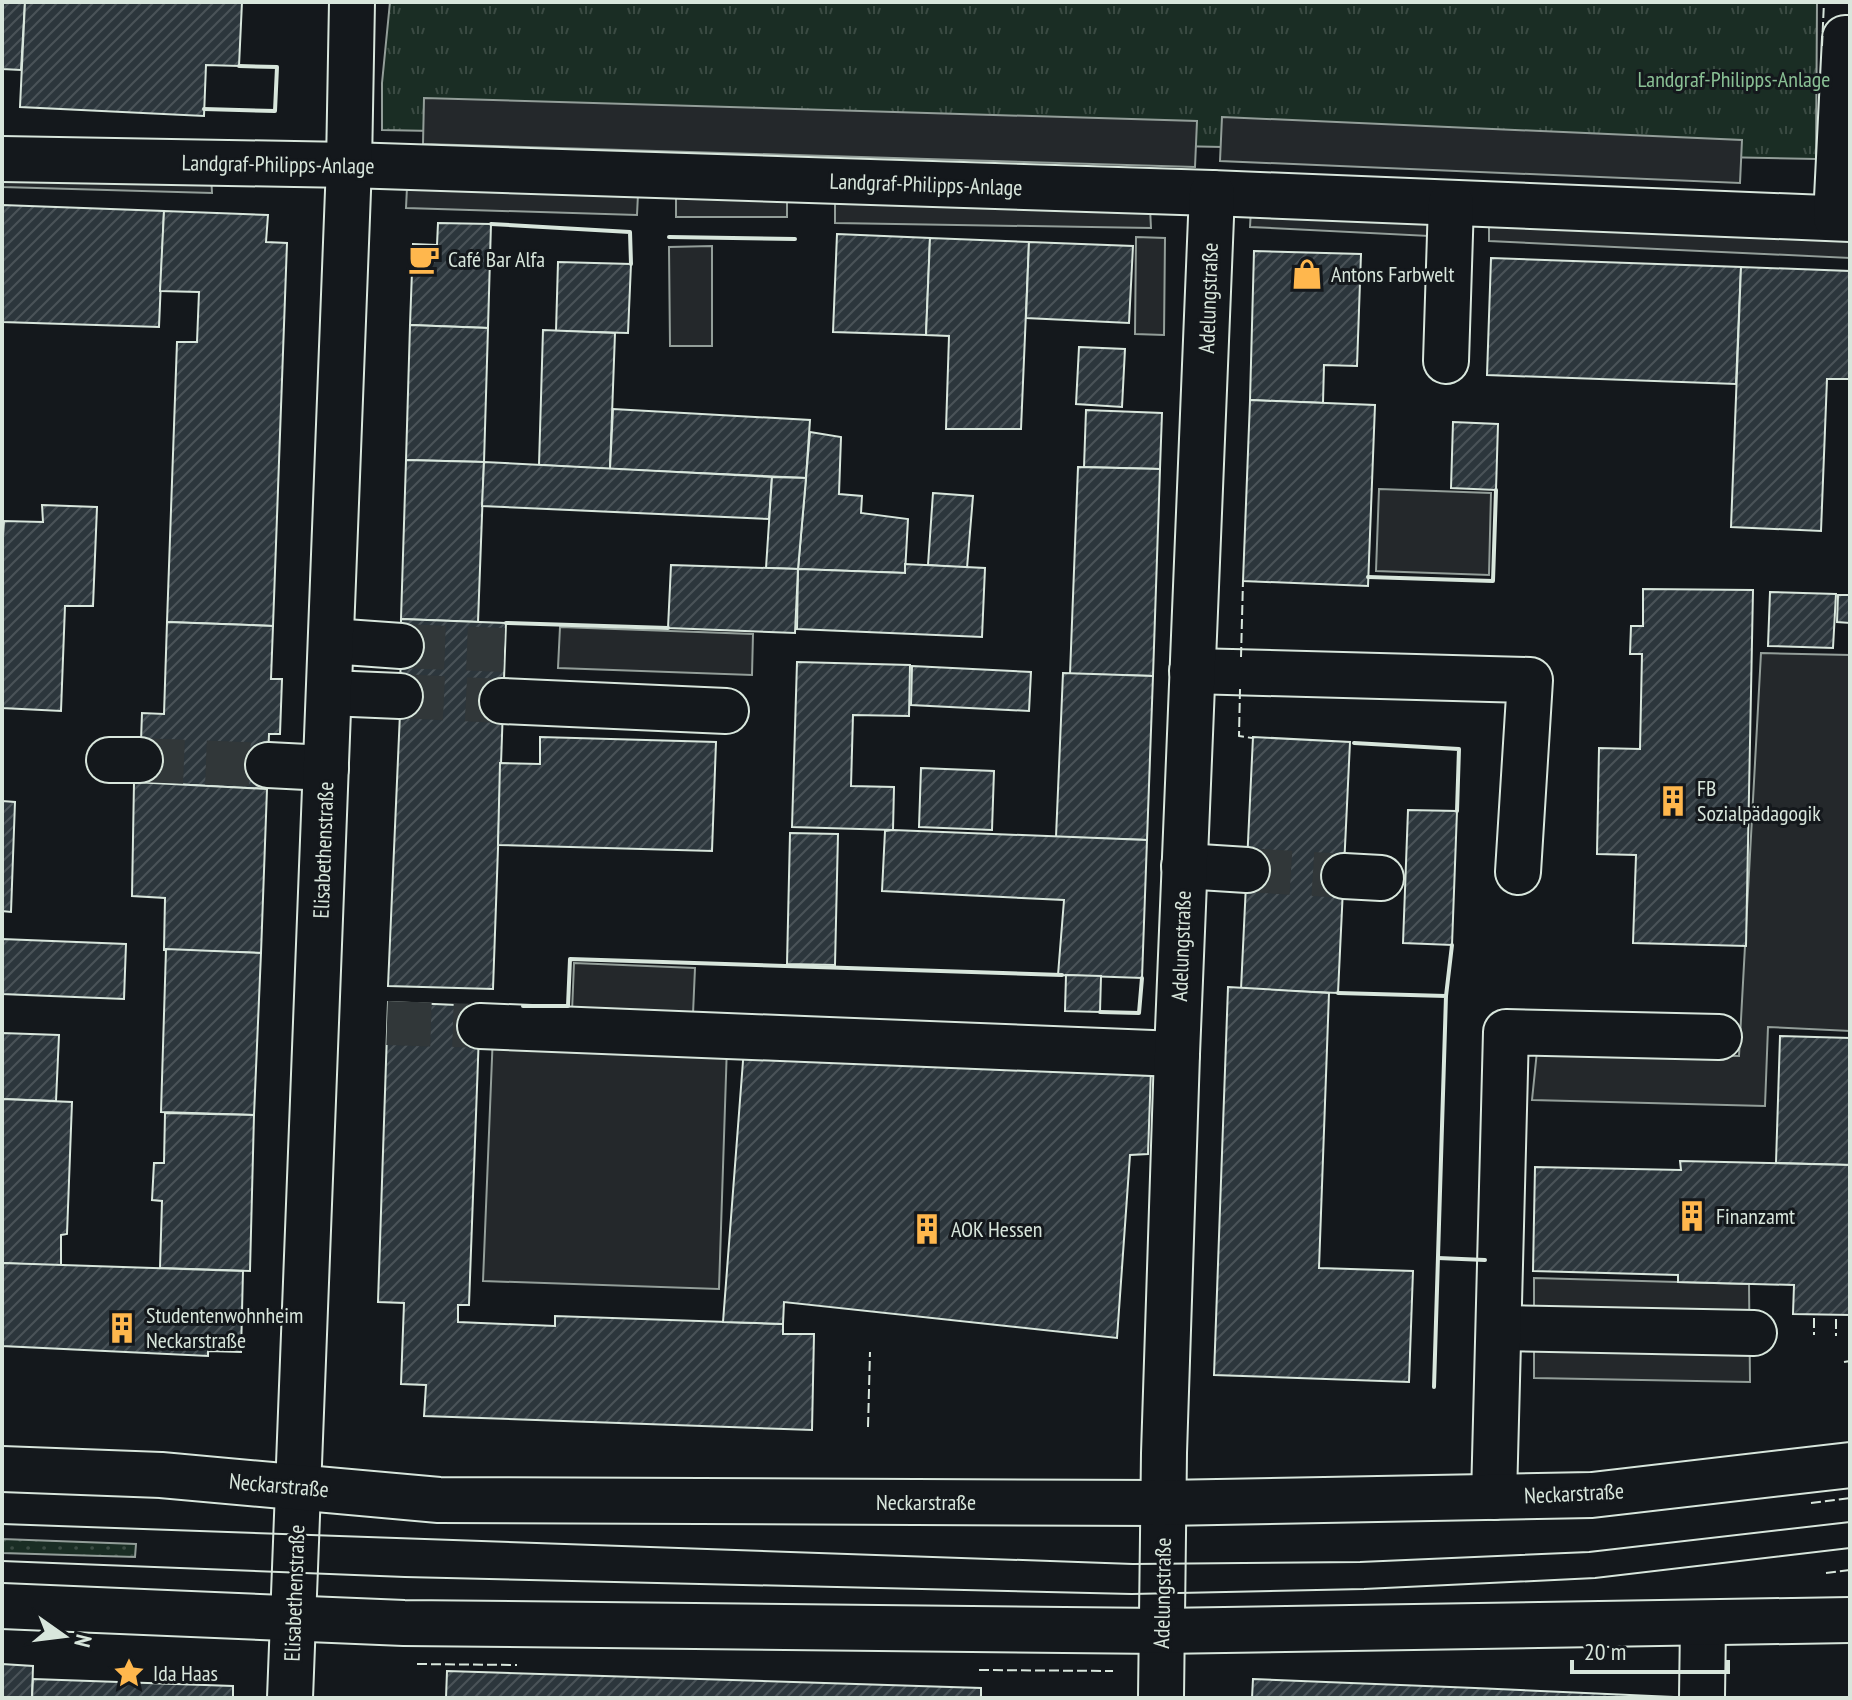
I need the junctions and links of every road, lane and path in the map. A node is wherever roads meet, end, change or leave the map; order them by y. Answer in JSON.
{"nodes":[{"id":1,"x":352,"y":2,"type":"edge"},
{"id":2,"x":1850,"y":38,"type":"edge"},
{"id":3,"x":2,"y":159,"type":"edge"},
{"id":4,"x":349,"y":165,"type":"junction"},
{"id":5,"x":1212,"y":193,"type":"junction"},
{"id":6,"x":1451,"y":203,"type":"junction"},
{"id":7,"x":1843,"y":219,"type":"edge"},
{"id":8,"x":1446,"y":361,"type":"dead end"},
{"id":9,"x":331,"y":641,"type":"junction"},
{"id":10,"x":401,"y":646,"type":"tunnel mouth"},
{"id":11,"x":1192,"y":671,"type":"junction"},
{"id":12,"x":329,"y":693,"type":"junction"},
{"id":13,"x":400,"y":696,"type":"tunnel mouth"},
{"id":14,"x":502,"y":701,"type":"tunnel mouth"},
{"id":15,"x":726,"y":711,"type":"dead end"},
{"id":16,"x":268,"y":765,"type":"tunnel mouth"},
{"id":17,"x":326,"y":768,"type":"junction"},
{"id":18,"x":1184,"y":866,"type":"junction"},
{"id":19,"x":1247,"y":870,"type":"tunnel mouth"},
{"id":20,"x":1518,"y":872,"type":"dead end"},
{"id":21,"x":480,"y":1026,"type":"tunnel mouth"},
{"id":22,"x":1719,"y":1037,"type":"dead end"},
{"id":23,"x":1177,"y":1054,"type":"junction"},
{"id":24,"x":1500,"y":1328,"type":"junction"},
{"id":25,"x":1754,"y":1333,"type":"dead end"},
{"id":26,"x":1850,"y":1465,"type":"edge"},
{"id":27,"x":2,"y":1469,"type":"edge"},
{"id":28,"x":299,"y":1486,"type":"junction"},
{"id":29,"x":1494,"y":1497,"type":"junction"},
{"id":30,"x":1163,"y":1503,"type":"junction"},
{"id":31,"x":2,"y":1606,"type":"edge"},
{"id":32,"x":293,"y":1616,"type":"junction"},
{"id":33,"x":1850,"y":1620,"type":"edge"},
{"id":34,"x":1703,"y":1624,"type":"junction"},
{"id":35,"x":1161,"y":1631,"type":"junction"},
{"id":36,"x":1702,"y":1697,"type":"edge"},
{"id":37,"x":290,"y":1698,"type":"edge"},
{"id":38,"x":1161,"y":1698,"type":"edge"}],
"edges":[{"from":1,"to":4,"type":"street","name":"Elisabethenstraße"},
{"from":2,"to":7,"type":"street"},
{"from":3,"to":4,"type":"street","name":"Landgraf-Philipps-Anlage"},
{"from":4,"to":5,"type":"street","name":"Landgraf-Philipps-Anlage"},
{"from":4,"to":9,"type":"street","name":"Elisabethenstraße"},
{"from":5,"to":6,"type":"street","name":"Landgraf-Philipps-Anlage"},
{"from":5,"to":11,"type":"street","name":"Adelungstraße"},
{"from":6,"to":7,"type":"street","name":"Landgraf-Philipps-Anlage"},
{"from":6,"to":8,"type":"street"},
{"from":9,"to":10,"type":"street"},
{"from":9,"to":12,"type":"street","name":"Elisabethenstraße"},
{"from":11,"to":18,"type":"street","name":"Adelungstraße"},
{"from":11,"to":20,"type":"street"},
{"from":12,"to":13,"type":"street"},
{"from":12,"to":17,"type":"street","name":"Elisabethenstraße"},
{"from":14,"to":15,"type":"street"},
{"from":16,"to":17,"type":"street"},
{"from":17,"to":28,"type":"street","name":"Elisabethenstraße"},
{"from":18,"to":19,"type":"street"},
{"from":18,"to":23,"type":"street","name":"Adelungstraße"},
{"from":21,"to":23,"type":"street"},
{"from":22,"to":24,"type":"street"},
{"from":23,"to":30,"type":"street","name":"Adelungstraße"},
{"from":24,"to":25,"type":"street"},
{"from":24,"to":29,"type":"street"},
{"from":26,"to":29,"type":"street","name":"Neckarstraße"},
{"from":27,"to":28,"type":"street","name":"Neckarstraße"},
{"from":28,"to":30,"type":"street","name":"Neckarstraße"},
{"from":28,"to":32,"type":"street","name":"Elisabethenstraße"},
{"from":29,"to":30,"type":"street","name":"Neckarstraße"},
{"from":30,"to":35,"type":"street","name":"Adelungstraße"},
{"from":31,"to":32,"type":"street"},
{"from":32,"to":35,"type":"street"},
{"from":32,"to":37,"type":"street","name":"Elisabethenstraße"},
{"from":33,"to":34,"type":"street"},
{"from":34,"to":35,"type":"street"},
{"from":34,"to":36,"type":"street"},
{"from":35,"to":38,"type":"street","name":"Adelungstraße"}]}
